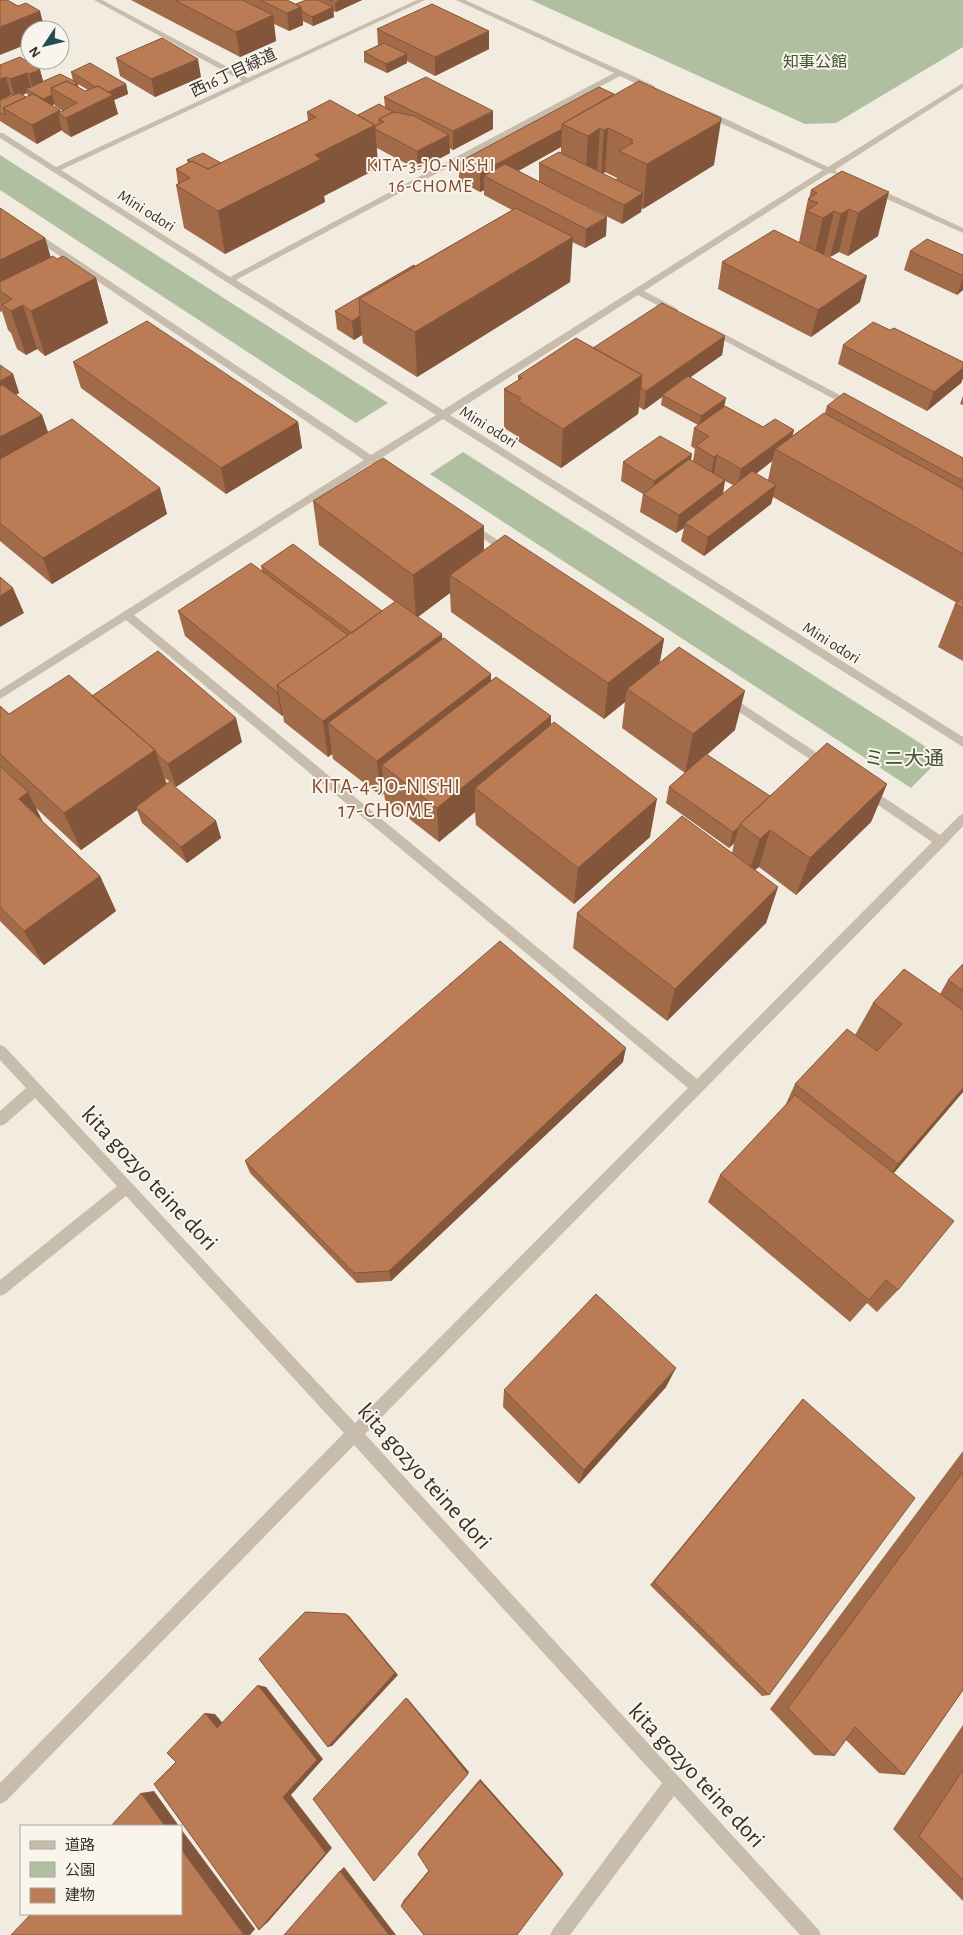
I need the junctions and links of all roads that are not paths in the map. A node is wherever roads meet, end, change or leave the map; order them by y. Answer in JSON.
{"nodes":[{"id":1,"x":97,"y":0,"type":"edge"},
{"id":2,"x":422,"y":0,"type":"edge"},
{"id":3,"x":459,"y":0,"type":"edge"},
{"id":4,"x":620,"y":74,"type":"junction"},
{"id":5,"x":248,"y":81,"type":"junction"},
{"id":6,"x":963,"y":85,"type":"edge"},
{"id":7,"x":663,"y":94,"type":"edge"},
{"id":8,"x":698,"y":110,"type":"edge"},
{"id":9,"x":0,"y":134,"type":"edge"},
{"id":10,"x":56,"y":170,"type":"junction"},
{"id":11,"x":833,"y":172,"type":"junction"},
{"id":12,"x":869,"y":188,"type":"edge"},
{"id":13,"x":24,"y":228,"type":"edge"},
{"id":14,"x":963,"y":231,"type":"edge"},
{"id":15,"x":230,"y":280,"type":"junction"},
{"id":16,"x":638,"y":291,"type":"junction"},
{"id":17,"x":685,"y":316,"type":"edge"},
{"id":18,"x":702,"y":325,"type":"edge"},
{"id":19,"x":859,"y":409,"type":"edge"},
{"id":20,"x":442,"y":414,"type":"junction"},
{"id":21,"x":371,"y":459,"type":"junction"},
{"id":22,"x":388,"y":470,"type":"edge"},
{"id":23,"x":462,"y":520,"type":"edge"},
{"id":24,"x":519,"y":558,"type":"edge"},
{"id":25,"x":127,"y":616,"type":"junction"},
{"id":26,"x":716,"y":690,"type":"edge"},
{"id":27,"x":0,"y":695,"type":"edge"},
{"id":28,"x":963,"y":743,"type":"edge"},
{"id":29,"x":839,"y":773,"type":"edge"},
{"id":30,"x":856,"y":784,"type":"edge"},
{"id":31,"x":963,"y":819,"type":"edge"},
{"id":32,"x":941,"y":842,"type":"junction"},
{"id":33,"x":0,"y":1051,"type":"edge"},
{"id":34,"x":698,"y":1088,"type":"junction"},
{"id":35,"x":35,"y":1089,"type":"junction"},
{"id":36,"x":0,"y":1120,"type":"edge"},
{"id":37,"x":126,"y":1187,"type":"junction"},
{"id":38,"x":0,"y":1289,"type":"edge"},
{"id":39,"x":355,"y":1434,"type":"junction"},
{"id":40,"x":672,"y":1784,"type":"junction"},
{"id":41,"x":0,"y":1795,"type":"edge"},
{"id":42,"x":559,"y":1935,"type":"edge"},
{"id":43,"x":812,"y":1935,"type":"edge"}],
"edges":[{"from":1,"to":5,"type":"street"},
{"from":2,"to":5,"type":"street","name":"西16丁目緑道"},
{"from":3,"to":4,"type":"street"},
{"from":4,"to":7,"type":"street"},
{"from":4,"to":15,"type":"street"},
{"from":5,"to":10,"type":"street","name":"西16丁目緑道"},
{"from":6,"to":11,"type":"street"},
{"from":8,"to":11,"type":"street"},
{"from":9,"to":10,"type":"street","name":"Mini odori"},
{"from":10,"to":15,"type":"street","name":"Mini odori"},
{"from":11,"to":16,"type":"street"},
{"from":12,"to":14,"type":"street"},
{"from":13,"to":21,"type":"street"},
{"from":15,"to":20,"type":"street","name":"Mini odori"},
{"from":16,"to":17,"type":"street"},
{"from":16,"to":20,"type":"street"},
{"from":18,"to":19,"type":"street"},
{"from":20,"to":21,"type":"street"},
{"from":20,"to":28,"type":"street","name":"Mini odori"},
{"from":21,"to":22,"type":"street"},
{"from":21,"to":25,"type":"street"},
{"from":23,"to":24,"type":"street"},
{"from":25,"to":27,"type":"street"},
{"from":25,"to":34,"type":"street"},
{"from":26,"to":29,"type":"street"},
{"from":30,"to":32,"type":"street"},
{"from":31,"to":32,"type":"street"},
{"from":32,"to":34,"type":"street"},
{"from":33,"to":35,"type":"street","name":"kita gozyo teine dori"},
{"from":34,"to":39,"type":"street"},
{"from":35,"to":36,"type":"street"},
{"from":35,"to":37,"type":"street","name":"kita gozyo teine dori"},
{"from":37,"to":38,"type":"street"},
{"from":37,"to":39,"type":"street","name":"kita gozyo teine dori"},
{"from":39,"to":40,"type":"street","name":"kita gozyo teine dori"},
{"from":39,"to":41,"type":"street"},
{"from":40,"to":42,"type":"street"},
{"from":40,"to":43,"type":"street","name":"kita gozyo teine dori"}]}
